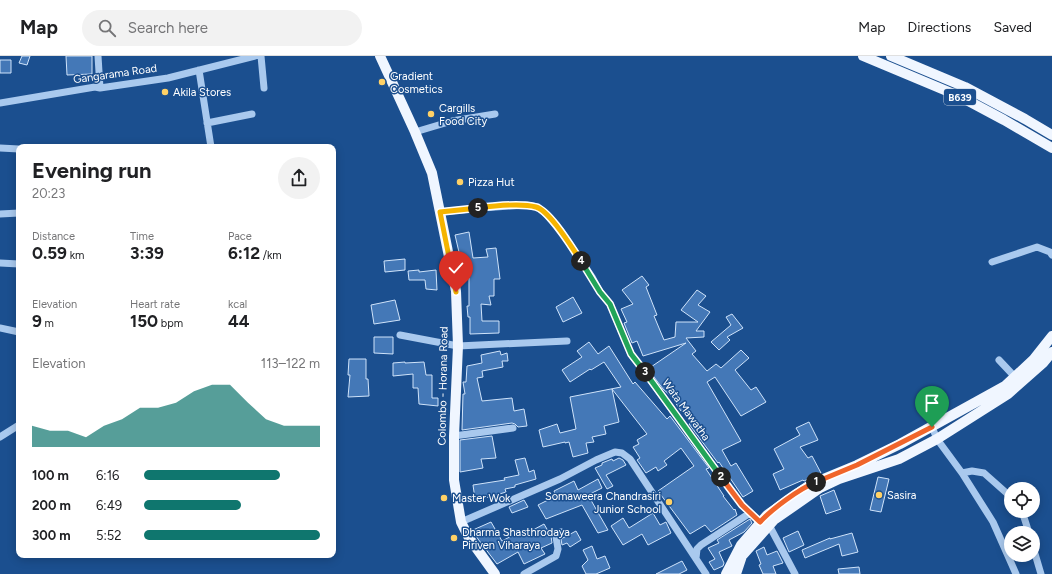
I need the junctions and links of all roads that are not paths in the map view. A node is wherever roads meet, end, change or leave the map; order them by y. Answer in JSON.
{"nodes":[{"id":1,"x":98,"y":56,"type":"edge"},
{"id":2,"x":254,"y":56,"type":"edge"},
{"id":3,"x":261,"y":56,"type":"edge"},
{"id":4,"x":380,"y":56,"type":"edge"},
{"id":5,"x":863,"y":56,"type":"edge"},
{"id":6,"x":891,"y":56,"type":"edge"},
{"id":7,"x":200,"y":70,"type":"junction"},
{"id":8,"x":100,"y":88,"type":"junction"},
{"id":9,"x":264,"y":88,"type":"dead end"},
{"id":10,"x":0,"y":103,"type":"edge"},
{"id":11,"x":252,"y":114,"type":"dead end"},
{"id":12,"x":495,"y":114,"type":"dead end"},
{"id":13,"x":207,"y":123,"type":"junction"},
{"id":14,"x":415,"y":132,"type":"junction"},
{"id":15,"x":1052,"y":135,"type":"edge"},
{"id":16,"x":210,"y":144,"type":"edge"},
{"id":17,"x":0,"y":148,"type":"edge"},
{"id":18,"x":1052,"y":148,"type":"edge"},
{"id":19,"x":16,"y":149,"type":"edge"},
{"id":20,"x":440,"y":212,"type":"junction"},
{"id":21,"x":16,"y":213,"type":"edge"},
{"id":22,"x":0,"y":214,"type":"edge"},
{"id":23,"x":1052,"y":255,"type":"edge"},
{"id":24,"x":992,"y":262,"type":"dead end"},
{"id":25,"x":0,"y":263,"type":"edge"},
{"id":26,"x":16,"y":264,"type":"edge"},
{"id":27,"x":0,"y":328,"type":"edge"},
{"id":28,"x":16,"y":331,"type":"edge"},
{"id":29,"x":400,"y":335,"type":"dead end"},
{"id":30,"x":1052,"y":336,"type":"edge"},
{"id":31,"x":567,"y":340,"type":"dead end"},
{"id":32,"x":458,"y":346,"type":"junction"},
{"id":33,"x":1050,"y":350,"type":"edge"},
{"id":34,"x":1000,"y":360,"type":"dead end"},
{"id":35,"x":1015,"y":377,"type":"junction"},
{"id":36,"x":16,"y":427,"type":"edge"},
{"id":37,"x":932,"y":427,"type":"junction"},
{"id":38,"x":513,"y":428,"type":"dead end"},
{"id":39,"x":454,"y":436,"type":"junction"},
{"id":40,"x":0,"y":437,"type":"edge"},
{"id":41,"x":937,"y":439,"type":"junction"},
{"id":42,"x":962,"y":473,"type":"junction"},
{"id":43,"x":1004,"y":491,"type":"edge"},
{"id":44,"x":750,"y":513,"type":"junction"},
{"id":45,"x":461,"y":522,"type":"junction"},
{"id":46,"x":765,"y":524,"type":"junction"},
{"id":47,"x":561,"y":532,"type":"dead end"},
{"id":48,"x":696,"y":558,"type":"junction"},
{"id":49,"x":1037,"y":562,"type":"edge"},
{"id":50,"x":496,"y":574,"type":"edge"},
{"id":51,"x":524,"y":574,"type":"edge"},
{"id":52,"x":706,"y":574,"type":"edge"},
{"id":53,"x":726,"y":574,"type":"edge"},
{"id":54,"x":736,"y":574,"type":"edge"},
{"id":55,"x":795,"y":574,"type":"edge"},
{"id":56,"x":1016,"y":574,"type":"edge"},
{"id":57,"x":1041,"y":574,"type":"edge"}],
"edges":[{"from":1,"to":8,"type":"street"},
{"from":2,"to":7,"type":"street","name":"Gangarama Road"},
{"from":3,"to":9,"type":"street"},
{"from":4,"to":14,"type":"main road","name":"Colombo - Horana Road"},
{"from":5,"to":18,"type":"main road","number":"B639"},
{"from":6,"to":15,"type":"main road","number":"B639"},
{"from":7,"to":8,"type":"street","name":"Gangarama Road"},
{"from":7,"to":13,"type":"street"},
{"from":8,"to":10,"type":"street","name":"Gangarama Road"},
{"from":11,"to":13,"type":"street"},
{"from":12,"to":14,"type":"street"},
{"from":13,"to":16,"type":"street"},
{"from":14,"to":20,"type":"main road","name":"Colombo - Horana Road"},
{"from":17,"to":19,"type":"street"},
{"from":20,"to":32,"type":"main road","name":"Colombo - Horana Road"},
{"from":20,"to":44,"type":"street","name":"Wata Mawatha"},
{"from":21,"to":22,"type":"street"},
{"from":23,"to":24,"type":"street"},
{"from":25,"to":26,"type":"street"},
{"from":27,"to":28,"type":"street"},
{"from":29,"to":32,"type":"street"},
{"from":30,"to":33,"type":"main road"},
{"from":31,"to":32,"type":"street"},
{"from":32,"to":39,"type":"main road","name":"Colombo - Horana Road"},
{"from":33,"to":35,"type":"main road"},
{"from":33,"to":41,"type":"main road"},
{"from":34,"to":35,"type":"street"},
{"from":35,"to":37,"type":"main road"},
{"from":36,"to":40,"type":"street"},
{"from":37,"to":41,"type":"street"},
{"from":37,"to":46,"type":"main road"},
{"from":38,"to":39,"type":"street"},
{"from":39,"to":45,"type":"main road","name":"Colombo - Horana Road"},
{"from":41,"to":42,"type":"street"},
{"from":41,"to":46,"type":"main road"},
{"from":42,"to":43,"type":"street"},
{"from":42,"to":56,"type":"street"},
{"from":44,"to":46,"type":"street","name":"Wata Mawatha"},
{"from":44,"to":48,"type":"street"},
{"from":45,"to":48,"type":"street"},
{"from":45,"to":50,"type":"main road","name":"Colombo - Horana Road"},
{"from":46,"to":53,"type":"main road"},
{"from":46,"to":54,"type":"main road"},
{"from":46,"to":55,"type":"street"},
{"from":47,"to":51,"type":"street"},
{"from":48,"to":52,"type":"street"},
{"from":49,"to":57,"type":"street"}]}
